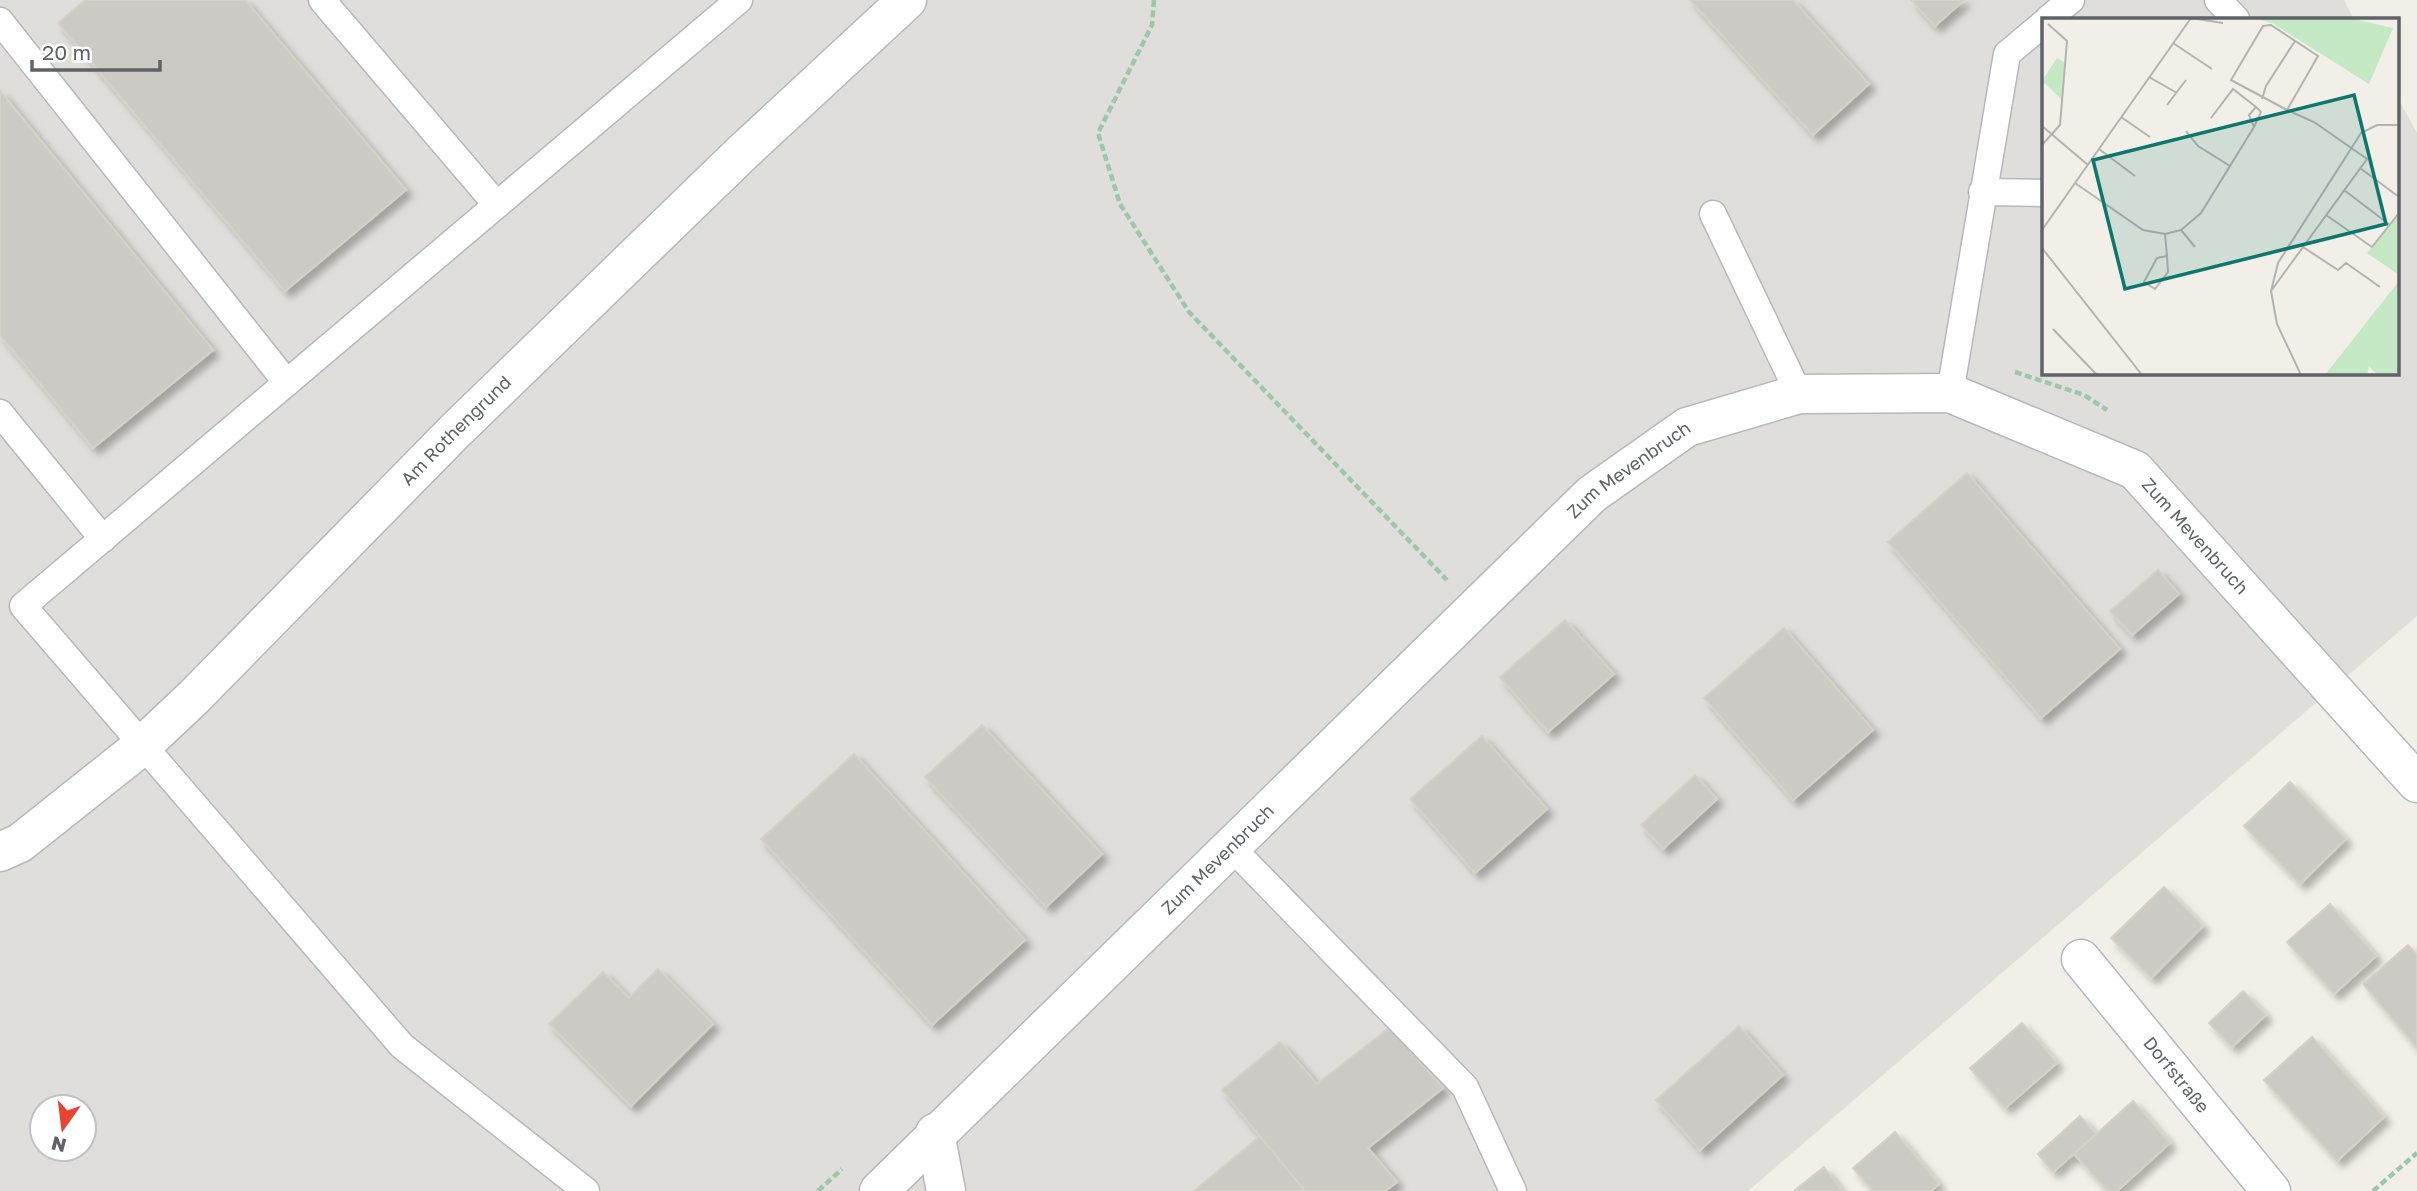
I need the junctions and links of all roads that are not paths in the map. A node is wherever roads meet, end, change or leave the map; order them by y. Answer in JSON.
{"nodes":[{"id":1,"x":322,"y":0,"type":"edge"},
{"id":2,"x":739,"y":0,"type":"edge"},
{"id":3,"x":906,"y":0,"type":"edge"},
{"id":4,"x":2071,"y":0,"type":"edge"},
{"id":5,"x":2218,"y":0,"type":"edge"},
{"id":6,"x":2049,"y":18,"type":"edge"},
{"id":7,"x":2235,"y":18,"type":"edge"},
{"id":8,"x":0,"y":20,"type":"edge"},
{"id":9,"x":2042,"y":25,"type":"edge"},
{"id":10,"x":1982,"y":192,"type":"junction"},
{"id":11,"x":2042,"y":193,"type":"edge"},
{"id":12,"x":497,"y":205,"type":"junction"},
{"id":13,"x":1713,"y":214,"type":"dead end"},
{"id":14,"x":287,"y":383,"type":"junction"},
{"id":15,"x":1951,"y":393,"type":"junction"},
{"id":16,"x":1799,"y":394,"type":"junction"},
{"id":17,"x":0,"y":413,"type":"edge"},
{"id":18,"x":103,"y":539,"type":"junction"},
{"id":19,"x":142,"y":746,"type":"junction"},
{"id":20,"x":2417,"y":783,"type":"edge"},
{"id":21,"x":1230,"y":846,"type":"junction"},
{"id":22,"x":0,"y":852,"type":"edge"},
{"id":23,"x":2081,"y":959,"type":"dead end"},
{"id":24,"x":935,"y":1133,"type":"junction"},
{"id":25,"x":586,"y":1191,"type":"edge"},
{"id":26,"x":879,"y":1191,"type":"edge"},
{"id":27,"x":946,"y":1191,"type":"edge"},
{"id":28,"x":1513,"y":1191,"type":"edge"},
{"id":29,"x":2271,"y":1191,"type":"edge"}],
"edges":[{"from":1,"to":12,"type":"lane"},
{"from":2,"to":12,"type":"lane"},
{"from":3,"to":19,"type":"street","name":"Am Rothengrund"},
{"from":4,"to":6,"type":"lane"},
{"from":5,"to":7,"type":"lane"},
{"from":8,"to":14,"type":"lane"},
{"from":9,"to":10,"type":"lane"},
{"from":10,"to":11,"type":"lane"},
{"from":10,"to":15,"type":"lane"},
{"from":12,"to":14,"type":"lane"},
{"from":13,"to":16,"type":"lane"},
{"from":14,"to":18,"type":"lane"},
{"from":15,"to":16,"type":"street","name":"Zum Mevenbruch"},
{"from":15,"to":20,"type":"street","name":"Zum Mevenbruch"},
{"from":16,"to":21,"type":"street","name":"Zum Mevenbruch"},
{"from":17,"to":18,"type":"lane"},
{"from":18,"to":19,"type":"lane"},
{"from":19,"to":22,"type":"street","name":"Am Rothengrund"},
{"from":19,"to":25,"type":"lane"},
{"from":21,"to":24,"type":"street","name":"Zum Mevenbruch"},
{"from":21,"to":28,"type":"lane"},
{"from":23,"to":29,"type":"street","name":"Dorfstraße"},
{"from":24,"to":26,"type":"street","name":"Zum Mevenbruch"},
{"from":24,"to":27,"type":"street"}]}
